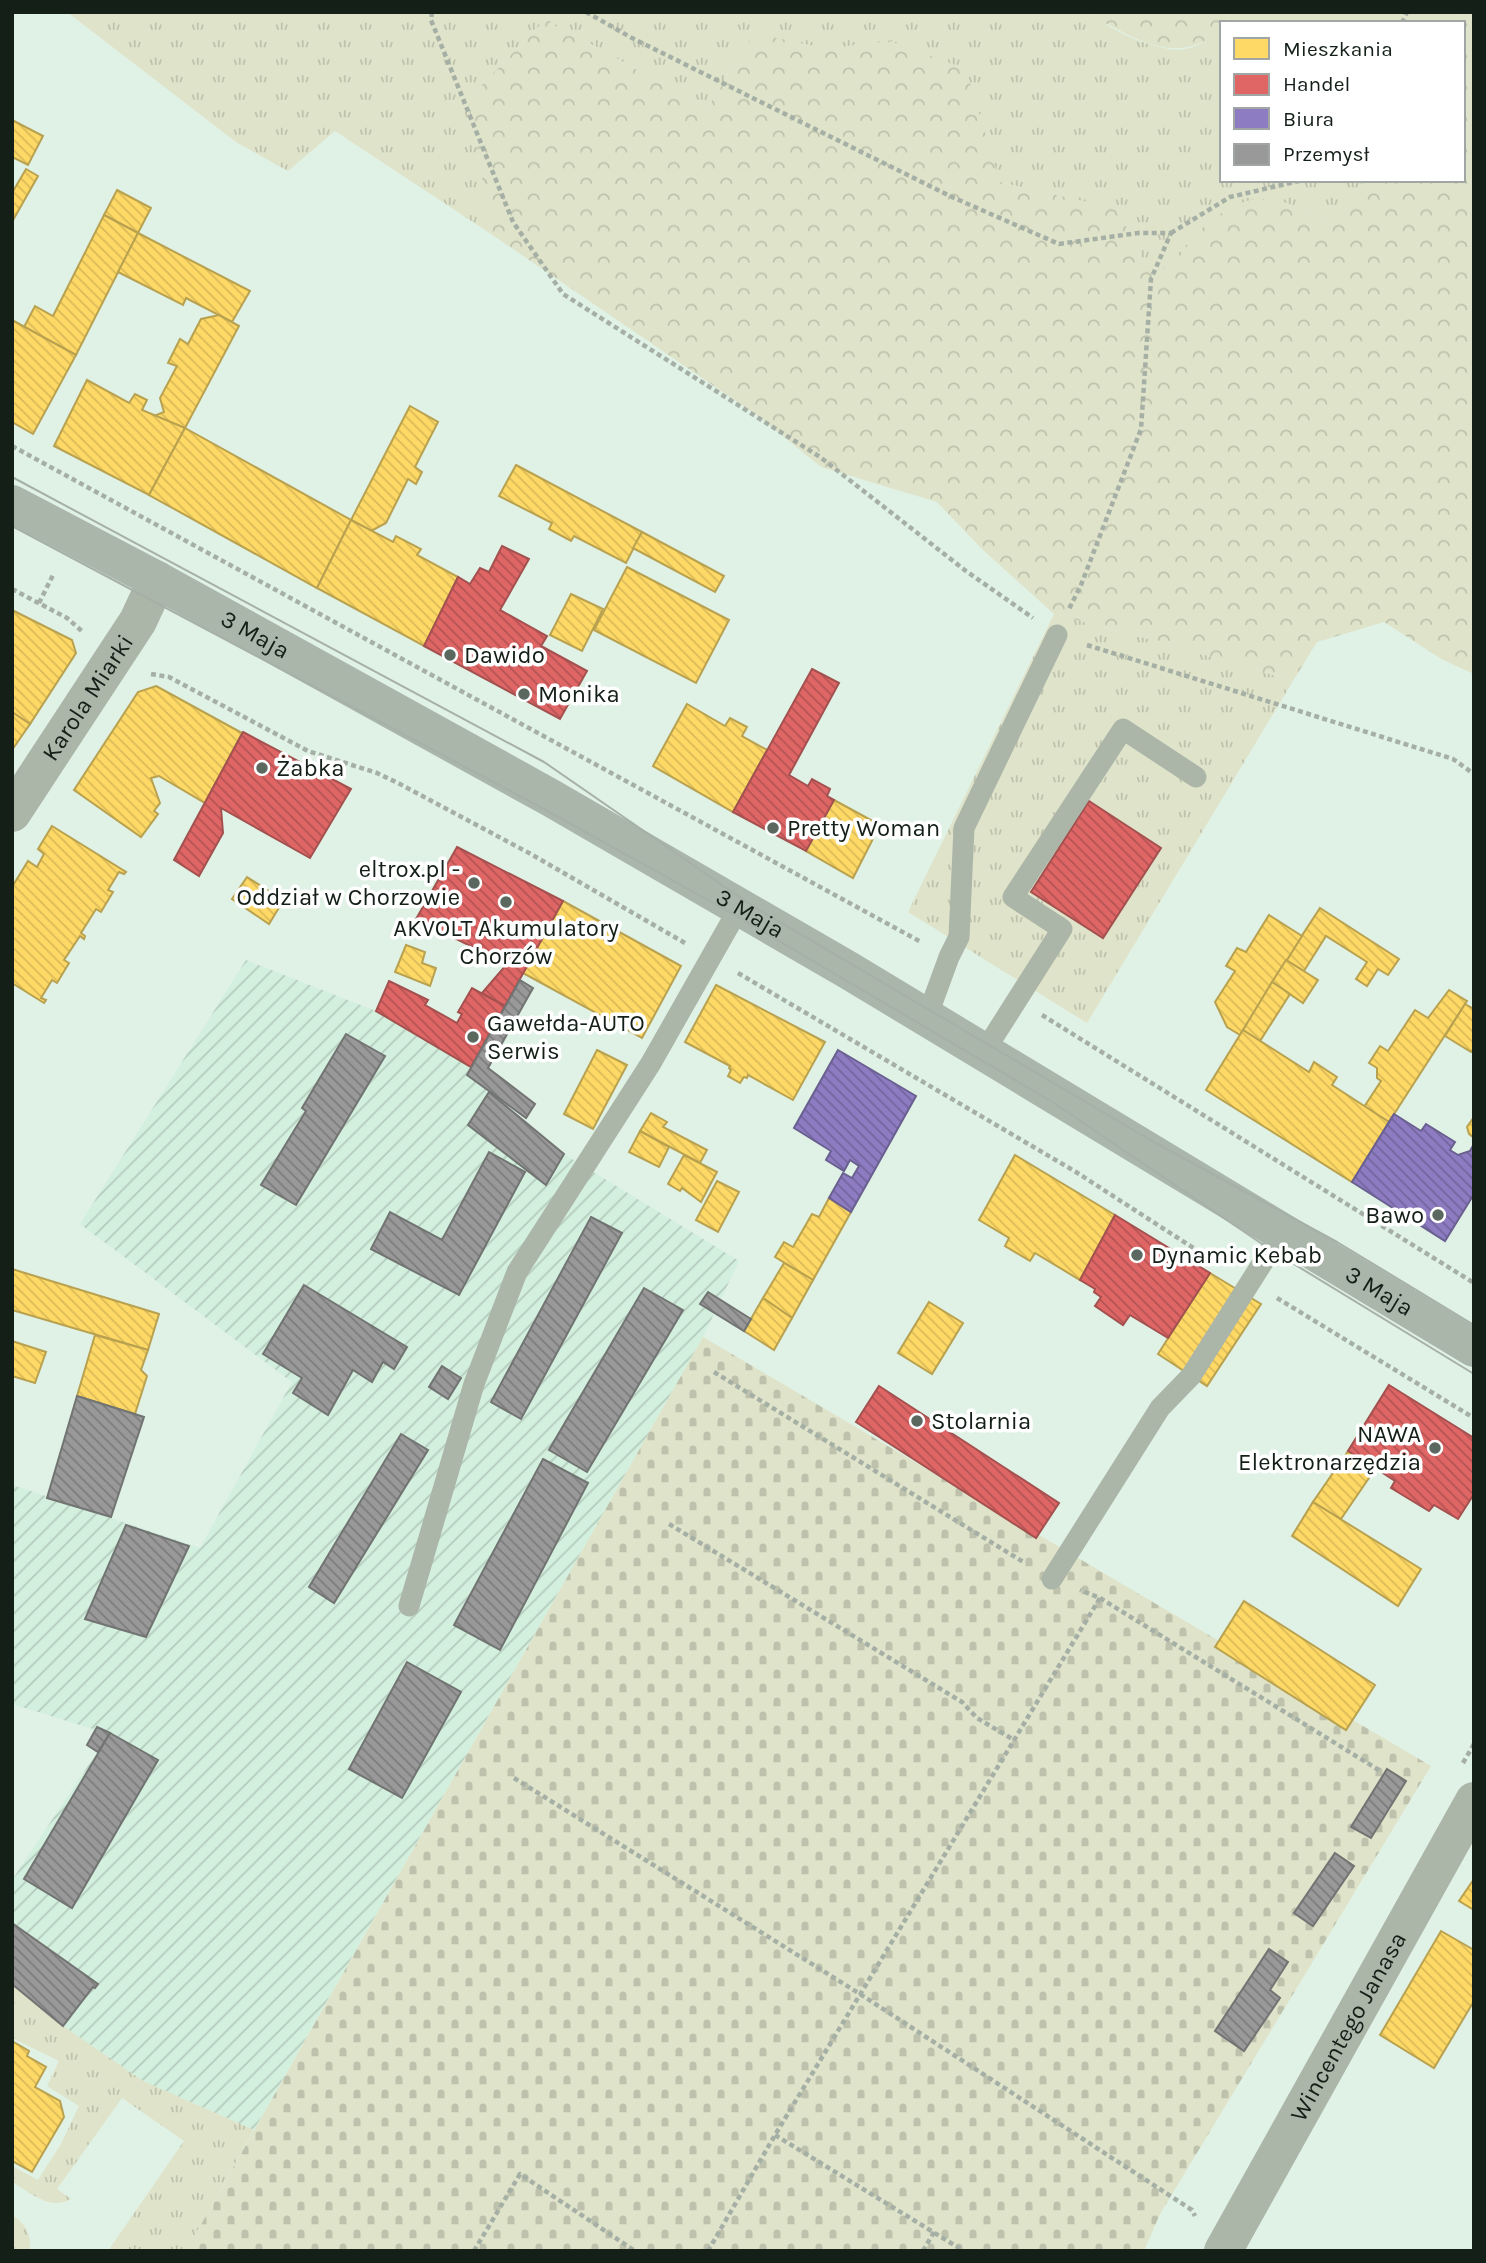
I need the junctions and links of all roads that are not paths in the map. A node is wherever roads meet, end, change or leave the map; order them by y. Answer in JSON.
{"nodes":[{"id":1,"x":12,"y":504,"type":"edge"},
{"id":2,"x":157,"y":579,"type":"junction"},
{"id":3,"x":1057,"y":635,"type":"road end"},
{"id":4,"x":1196,"y":777,"type":"dead end"},
{"id":5,"x":12,"y":814,"type":"edge"},
{"id":6,"x":739,"y":908,"type":"junction"},
{"id":7,"x":927,"y":1017,"type":"junction"},
{"id":8,"x":984,"y":1052,"type":"junction"},
{"id":9,"x":1282,"y":1232,"type":"junction"},
{"id":10,"x":1474,"y":1348,"type":"edge"},
{"id":11,"x":1052,"y":1580,"type":"road end"},
{"id":12,"x":409,"y":1606,"type":"dead end"},
{"id":13,"x":1474,"y":1801,"type":"edge"},
{"id":14,"x":1223,"y":2251,"type":"edge"}],
"edges":[{"from":1,"to":2,"type":"main road","name":"3 Maja"},
{"from":2,"to":5,"type":"street","name":"Karola Miarki"},
{"from":2,"to":6,"type":"main road","name":"3 Maja"},
{"from":3,"to":7,"type":"lane"},
{"from":4,"to":8,"type":"lane"},
{"from":6,"to":7,"type":"main road","name":"3 Maja"},
{"from":6,"to":12,"type":"lane"},
{"from":7,"to":8,"type":"main road","name":"3 Maja"},
{"from":8,"to":9,"type":"main road","name":"3 Maja"},
{"from":9,"to":10,"type":"main road","name":"3 Maja"},
{"from":9,"to":11,"type":"lane"},
{"from":13,"to":14,"type":"street","name":"Wincentego Janasa"}]}
